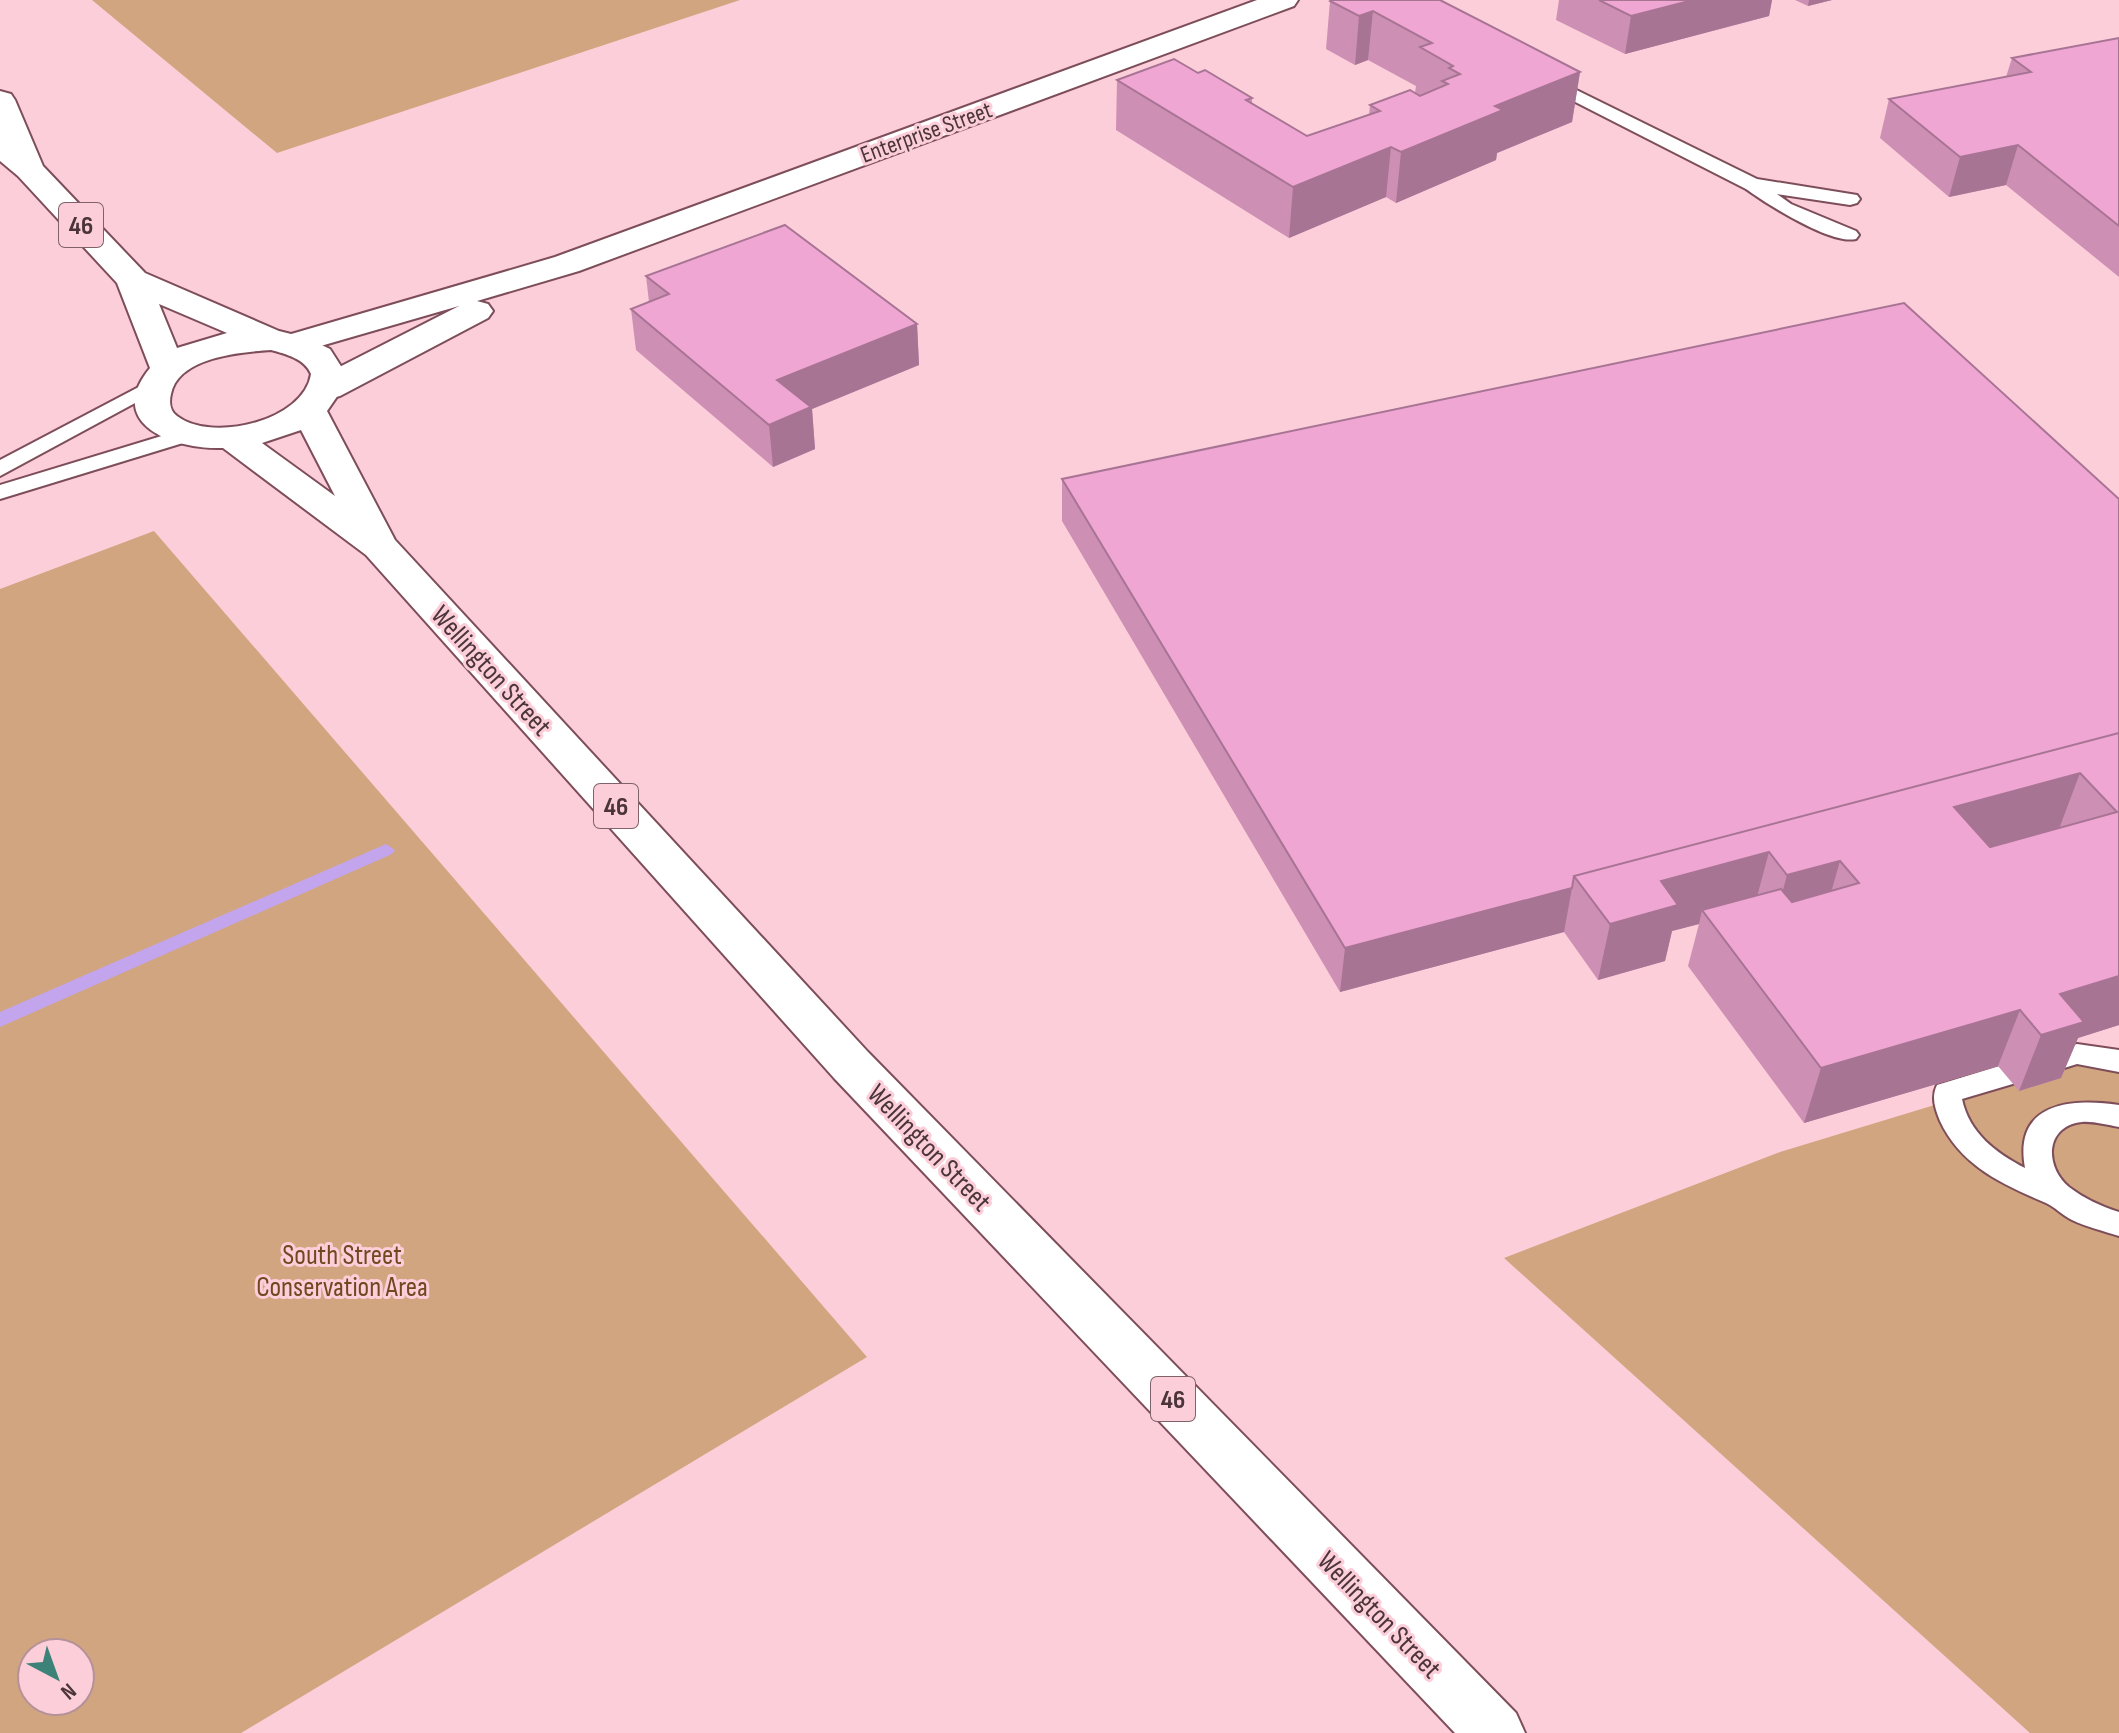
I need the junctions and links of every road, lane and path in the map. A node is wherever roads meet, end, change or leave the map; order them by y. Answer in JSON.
{"nodes":[{"id":1,"x":1284,"y":0,"type":"edge"},
{"id":2,"x":1528,"y":71,"type":"edge"},
{"id":3,"x":0,"y":100,"type":"edge"},
{"id":4,"x":0,"y":146,"type":"edge"},
{"id":5,"x":29,"y":169,"type":"junction"},
{"id":6,"x":1753,"y":185,"type":"junction"},
{"id":7,"x":1850,"y":199,"type":"dead end"},
{"id":8,"x":1849,"y":235,"type":"dead end"},
{"id":9,"x":567,"y":264,"type":"junction"},
{"id":10,"x":133,"y":280,"type":"junction"},
{"id":11,"x":282,"y":342,"type":"junction"},
{"id":12,"x":161,"y":377,"type":"junction"},
{"id":13,"x":318,"y":399,"type":"junction"},
{"id":14,"x":188,"y":434,"type":"junction"},
{"id":15,"x":231,"y":437,"type":"junction"},
{"id":16,"x":0,"y":469,"type":"edge"},
{"id":17,"x":0,"y":492,"type":"edge"},
{"id":18,"x":380,"y":547,"type":"junction"},
{"id":19,"x":2119,"y":1061,"type":"edge"},
{"id":20,"x":2048,"y":1062,"type":"edge"},
{"id":21,"x":2006,"y":1075,"type":"dead end"},
{"id":22,"x":2119,"y":1116,"type":"edge"},
{"id":23,"x":2055,"y":1194,"type":"junction"},
{"id":24,"x":2119,"y":1224,"type":"edge"},
{"id":25,"x":1495,"y":1733,"type":"edge"}],
"edges":[{"from":1,"to":9,"type":"main road","name":"Enterprise Street"},
{"from":2,"to":6,"type":"lane"},
{"from":3,"to":5,"type":"main road","number":"46"},
{"from":4,"to":5,"type":"main road","number":"46"},
{"from":5,"to":10,"type":"main road","number":"46"},
{"from":6,"to":7,"type":"lane"},
{"from":6,"to":8,"type":"lane"},
{"from":9,"to":11,"type":"main road","name":"Enterprise Street"},
{"from":9,"to":13,"type":"main road","name":"Enterprise Street"},
{"from":10,"to":11,"type":"main road","number":"46"},
{"from":10,"to":12,"type":"main road","number":"46"},
{"from":11,"to":12,"type":"main road","name":"Enterprise Street"},
{"from":11,"to":13,"type":"main road","number":"46"},
{"from":12,"to":14,"type":"main road","number":"46"},
{"from":12,"to":16,"type":"lane"},
{"from":13,"to":15,"type":"main road","number":"46"},
{"from":13,"to":18,"type":"main road","name":"Wellington Street","number":"46"},
{"from":14,"to":15,"type":"main road","number":"46"},
{"from":14,"to":17,"type":"lane"},
{"from":15,"to":18,"type":"main road","name":"Wellington Street","number":"46"},
{"from":18,"to":25,"type":"main road","name":"Wellington Street","number":"46"},
{"from":19,"to":20,"type":"lane"},
{"from":21,"to":23,"type":"lane"},
{"from":22,"to":23,"type":"lane"},
{"from":23,"to":24,"type":"lane"}]}
